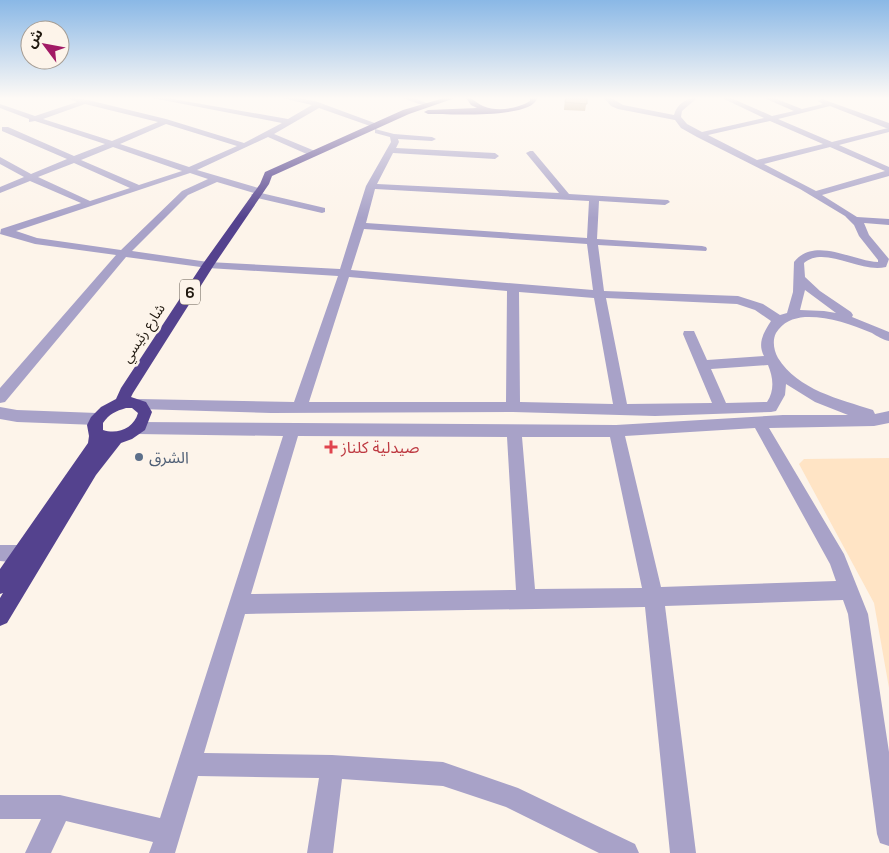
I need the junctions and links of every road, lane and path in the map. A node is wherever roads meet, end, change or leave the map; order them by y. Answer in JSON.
{"nodes":[{"id":1,"x":21,"y":138,"type":"edge"},
{"id":2,"x":93,"y":138,"type":"edge"},
{"id":3,"x":127,"y":138,"type":"edge"},
{"id":4,"x":220,"y":138,"type":"edge"},
{"id":5,"x":261,"y":138,"type":"edge"},
{"id":6,"x":277,"y":138,"type":"edge"},
{"id":7,"x":352,"y":138,"type":"edge"},
{"id":8,"x":357,"y":138,"type":"edge"},
{"id":9,"x":394,"y":138,"type":"edge"},
{"id":10,"x":416,"y":138,"type":"edge"},
{"id":11,"x":706,"y":138,"type":"edge"},
{"id":12,"x":817,"y":138,"type":"edge"},
{"id":13,"x":857,"y":138,"type":"edge"},
{"id":14,"x":432,"y":139,"type":"dead end"},
{"id":15,"x":114,"y":144,"type":"junction"},
{"id":16,"x":831,"y":144,"type":"junction"},
{"id":17,"x":245,"y":146,"type":"junction"},
{"id":18,"x":392,"y":150,"type":"junction"},
{"id":19,"x":312,"y":153,"type":"junction"},
{"id":20,"x":530,"y":153,"type":"dead end"},
{"id":21,"x":495,"y":156,"type":"dead end"},
{"id":22,"x":0,"y":160,"type":"edge"},
{"id":23,"x":75,"y":160,"type":"junction"},
{"id":24,"x":756,"y":163,"type":"junction"},
{"id":25,"x":189,"y":170,"type":"junction"},
{"id":26,"x":889,"y":172,"type":"edge"},
{"id":27,"x":32,"y":178,"type":"junction"},
{"id":28,"x":216,"y":179,"type":"junction"},
{"id":29,"x":371,"y":186,"type":"junction"},
{"id":30,"x":138,"y":188,"type":"junction"},
{"id":31,"x":0,"y":190,"type":"edge"},
{"id":32,"x":259,"y":190,"type":"junction"},
{"id":33,"x":814,"y":194,"type":"junction"},
{"id":34,"x":567,"y":196,"type":"junction"},
{"id":35,"x":594,"y":198,"type":"junction"},
{"id":36,"x":665,"y":202,"type":"dead end"},
{"id":37,"x":90,"y":204,"type":"junction"},
{"id":38,"x":322,"y":210,"type":"dead end"},
{"id":39,"x":856,"y":220,"type":"junction"},
{"id":40,"x":889,"y":222,"type":"edge"},
{"id":41,"x":360,"y":226,"type":"junction"},
{"id":42,"x":2,"y":232,"type":"edge"},
{"id":43,"x":592,"y":242,"type":"junction"},
{"id":44,"x":702,"y":249,"type":"dead end"},
{"id":45,"x":123,"y":254,"type":"junction"},
{"id":46,"x":208,"y":264,"type":"junction"},
{"id":47,"x":884,"y":267,"type":"edge"},
{"id":48,"x":345,"y":273,"type":"junction"},
{"id":49,"x":801,"y":280,"type":"junction"},
{"id":50,"x":513,"y":289,"type":"junction"},
{"id":51,"x":599,"y":295,"type":"junction"},
{"id":52,"x":786,"y":318,"type":"junction"},
{"id":53,"x":859,"y":322,"type":"junction"},
{"id":54,"x":885,"y":333,"type":"edge"},
{"id":55,"x":689,"y":334,"type":"dead end"},
{"id":56,"x":773,"y":360,"type":"junction"},
{"id":57,"x":703,"y":365,"type":"junction"},
{"id":58,"x":0,"y":398,"type":"edge"},
{"id":59,"x":121,"y":404,"type":"junction"},
{"id":60,"x":139,"y":404,"type":"junction"},
{"id":61,"x":300,"y":407,"type":"junction"},
{"id":62,"x":513,"y":407,"type":"junction"},
{"id":63,"x":621,"y":408,"type":"junction"},
{"id":64,"x":721,"y":408,"type":"junction"},
{"id":65,"x":0,"y":413,"type":"edge"},
{"id":66,"x":889,"y":416,"type":"edge"},
{"id":67,"x":759,"y":423,"type":"junction"},
{"id":68,"x":97,"y":427,"type":"junction"},
{"id":69,"x":137,"y":428,"type":"junction"},
{"id":70,"x":292,"y":430,"type":"junction"},
{"id":71,"x":514,"y":431,"type":"junction"},
{"id":72,"x":616,"y":431,"type":"junction"},
{"id":73,"x":116,"y":438,"type":"junction"},
{"id":74,"x":0,"y":554,"type":"edge"},
{"id":75,"x":22,"y":554,"type":"junction"},
{"id":76,"x":0,"y":585,"type":"edge"},
{"id":77,"x":850,"y":590,"type":"junction"},
{"id":78,"x":654,"y":597,"type":"junction"},
{"id":79,"x":526,"y":599,"type":"junction"},
{"id":80,"x":239,"y":604,"type":"junction"},
{"id":81,"x":0,"y":616,"type":"edge"},
{"id":82,"x":190,"y":764,"type":"junction"},
{"id":83,"x":332,"y":767,"type":"junction"},
{"id":84,"x":0,"y":806,"type":"edge"},
{"id":85,"x":60,"y":807,"type":"junction"},
{"id":86,"x":889,"y":834,"type":"edge"},
{"id":87,"x":166,"y":843,"type":"edge"},
{"id":88,"x":38,"y":853,"type":"edge"},
{"id":89,"x":320,"y":853,"type":"edge"},
{"id":90,"x":626,"y":853,"type":"edge"},
{"id":91,"x":683,"y":853,"type":"edge"}],
"edges":[{"from":1,"to":23,"type":"street"},
{"from":2,"to":15,"type":"street"},
{"from":3,"to":15,"type":"street"},
{"from":4,"to":17,"type":"street"},
{"from":5,"to":17,"type":"street"},
{"from":6,"to":19,"type":"street"},
{"from":7,"to":19,"type":"highway","name":"شارع رئيسي","number":"6"},
{"from":8,"to":32,"type":"highway","name":"شارع رئيسي","number":"6"},
{"from":9,"to":18,"type":"street"},
{"from":10,"to":14,"type":"street"},
{"from":11,"to":24,"type":"street"},
{"from":12,"to":16,"type":"street"},
{"from":13,"to":16,"type":"street"},
{"from":15,"to":23,"type":"street"},
{"from":15,"to":25,"type":"street"},
{"from":16,"to":24,"type":"street"},
{"from":16,"to":26,"type":"street"},
{"from":17,"to":25,"type":"street"},
{"from":18,"to":21,"type":"street"},
{"from":18,"to":29,"type":"street"},
{"from":19,"to":32,"type":"highway","name":"شارع رئيسي","number":"6"},
{"from":20,"to":34,"type":"street"},
{"from":22,"to":27,"type":"street"},
{"from":23,"to":27,"type":"street"},
{"from":23,"to":30,"type":"street"},
{"from":24,"to":33,"type":"street"},
{"from":25,"to":28,"type":"street"},
{"from":25,"to":30,"type":"street"},
{"from":26,"to":33,"type":"street"},
{"from":27,"to":31,"type":"street"},
{"from":27,"to":37,"type":"street"},
{"from":28,"to":32,"type":"street"},
{"from":28,"to":45,"type":"street"},
{"from":29,"to":34,"type":"street"},
{"from":29,"to":41,"type":"street"},
{"from":30,"to":37,"type":"street"},
{"from":32,"to":38,"type":"street"},
{"from":32,"to":46,"type":"highway","name":"شارع رئيسي","number":"6"},
{"from":33,"to":39,"type":"street"},
{"from":34,"to":35,"type":"street"},
{"from":35,"to":36,"type":"street"},
{"from":35,"to":43,"type":"street"},
{"from":37,"to":42,"type":"street"},
{"from":39,"to":40,"type":"street"},
{"from":39,"to":47,"type":"street"},
{"from":41,"to":43,"type":"street"},
{"from":41,"to":48,"type":"street"},
{"from":42,"to":45,"type":"street"},
{"from":43,"to":44,"type":"street"},
{"from":43,"to":51,"type":"street"},
{"from":45,"to":46,"type":"street"},
{"from":45,"to":58,"type":"street"},
{"from":46,"to":48,"type":"street"},
{"from":46,"to":59,"type":"highway","name":"شارع رئيسي","number":"6"},
{"from":47,"to":49,"type":"street"},
{"from":48,"to":50,"type":"street"},
{"from":48,"to":61,"type":"street"},
{"from":49,"to":52,"type":"street"},
{"from":49,"to":53,"type":"street"},
{"from":50,"to":51,"type":"street"},
{"from":50,"to":62,"type":"street"},
{"from":51,"to":52,"type":"street"},
{"from":51,"to":63,"type":"street"},
{"from":52,"to":53,"type":"street"},
{"from":52,"to":56,"type":"street"},
{"from":53,"to":54,"type":"street"},
{"from":55,"to":57,"type":"street"},
{"from":56,"to":57,"type":"street"},
{"from":56,"to":64,"type":"street"},
{"from":56,"to":66,"type":"street"},
{"from":57,"to":64,"type":"street"},
{"from":59,"to":60,"type":"highway"},
{"from":59,"to":68,"type":"highway"},
{"from":60,"to":61,"type":"street"},
{"from":60,"to":69,"type":"highway"},
{"from":61,"to":62,"type":"street"},
{"from":62,"to":63,"type":"street"},
{"from":63,"to":64,"type":"street"},
{"from":65,"to":68,"type":"street"},
{"from":66,"to":67,"type":"street"},
{"from":67,"to":72,"type":"street"},
{"from":67,"to":77,"type":"street"},
{"from":68,"to":73,"type":"highway"},
{"from":68,"to":75,"type":"highway"},
{"from":69,"to":70,"type":"street"},
{"from":69,"to":73,"type":"highway"},
{"from":70,"to":71,"type":"street"},
{"from":70,"to":80,"type":"street"},
{"from":71,"to":72,"type":"street"},
{"from":71,"to":79,"type":"street"},
{"from":72,"to":78,"type":"street"},
{"from":73,"to":81,"type":"highway"},
{"from":74,"to":75,"type":"street"},
{"from":75,"to":76,"type":"highway"},
{"from":77,"to":78,"type":"street"},
{"from":77,"to":86,"type":"street"},
{"from":78,"to":79,"type":"street"},
{"from":78,"to":91,"type":"street"},
{"from":79,"to":80,"type":"street"},
{"from":80,"to":82,"type":"street"},
{"from":82,"to":83,"type":"street"},
{"from":82,"to":87,"type":"street"},
{"from":83,"to":89,"type":"street"},
{"from":83,"to":90,"type":"street"},
{"from":84,"to":85,"type":"street"},
{"from":85,"to":87,"type":"street"},
{"from":85,"to":88,"type":"street"}]}
